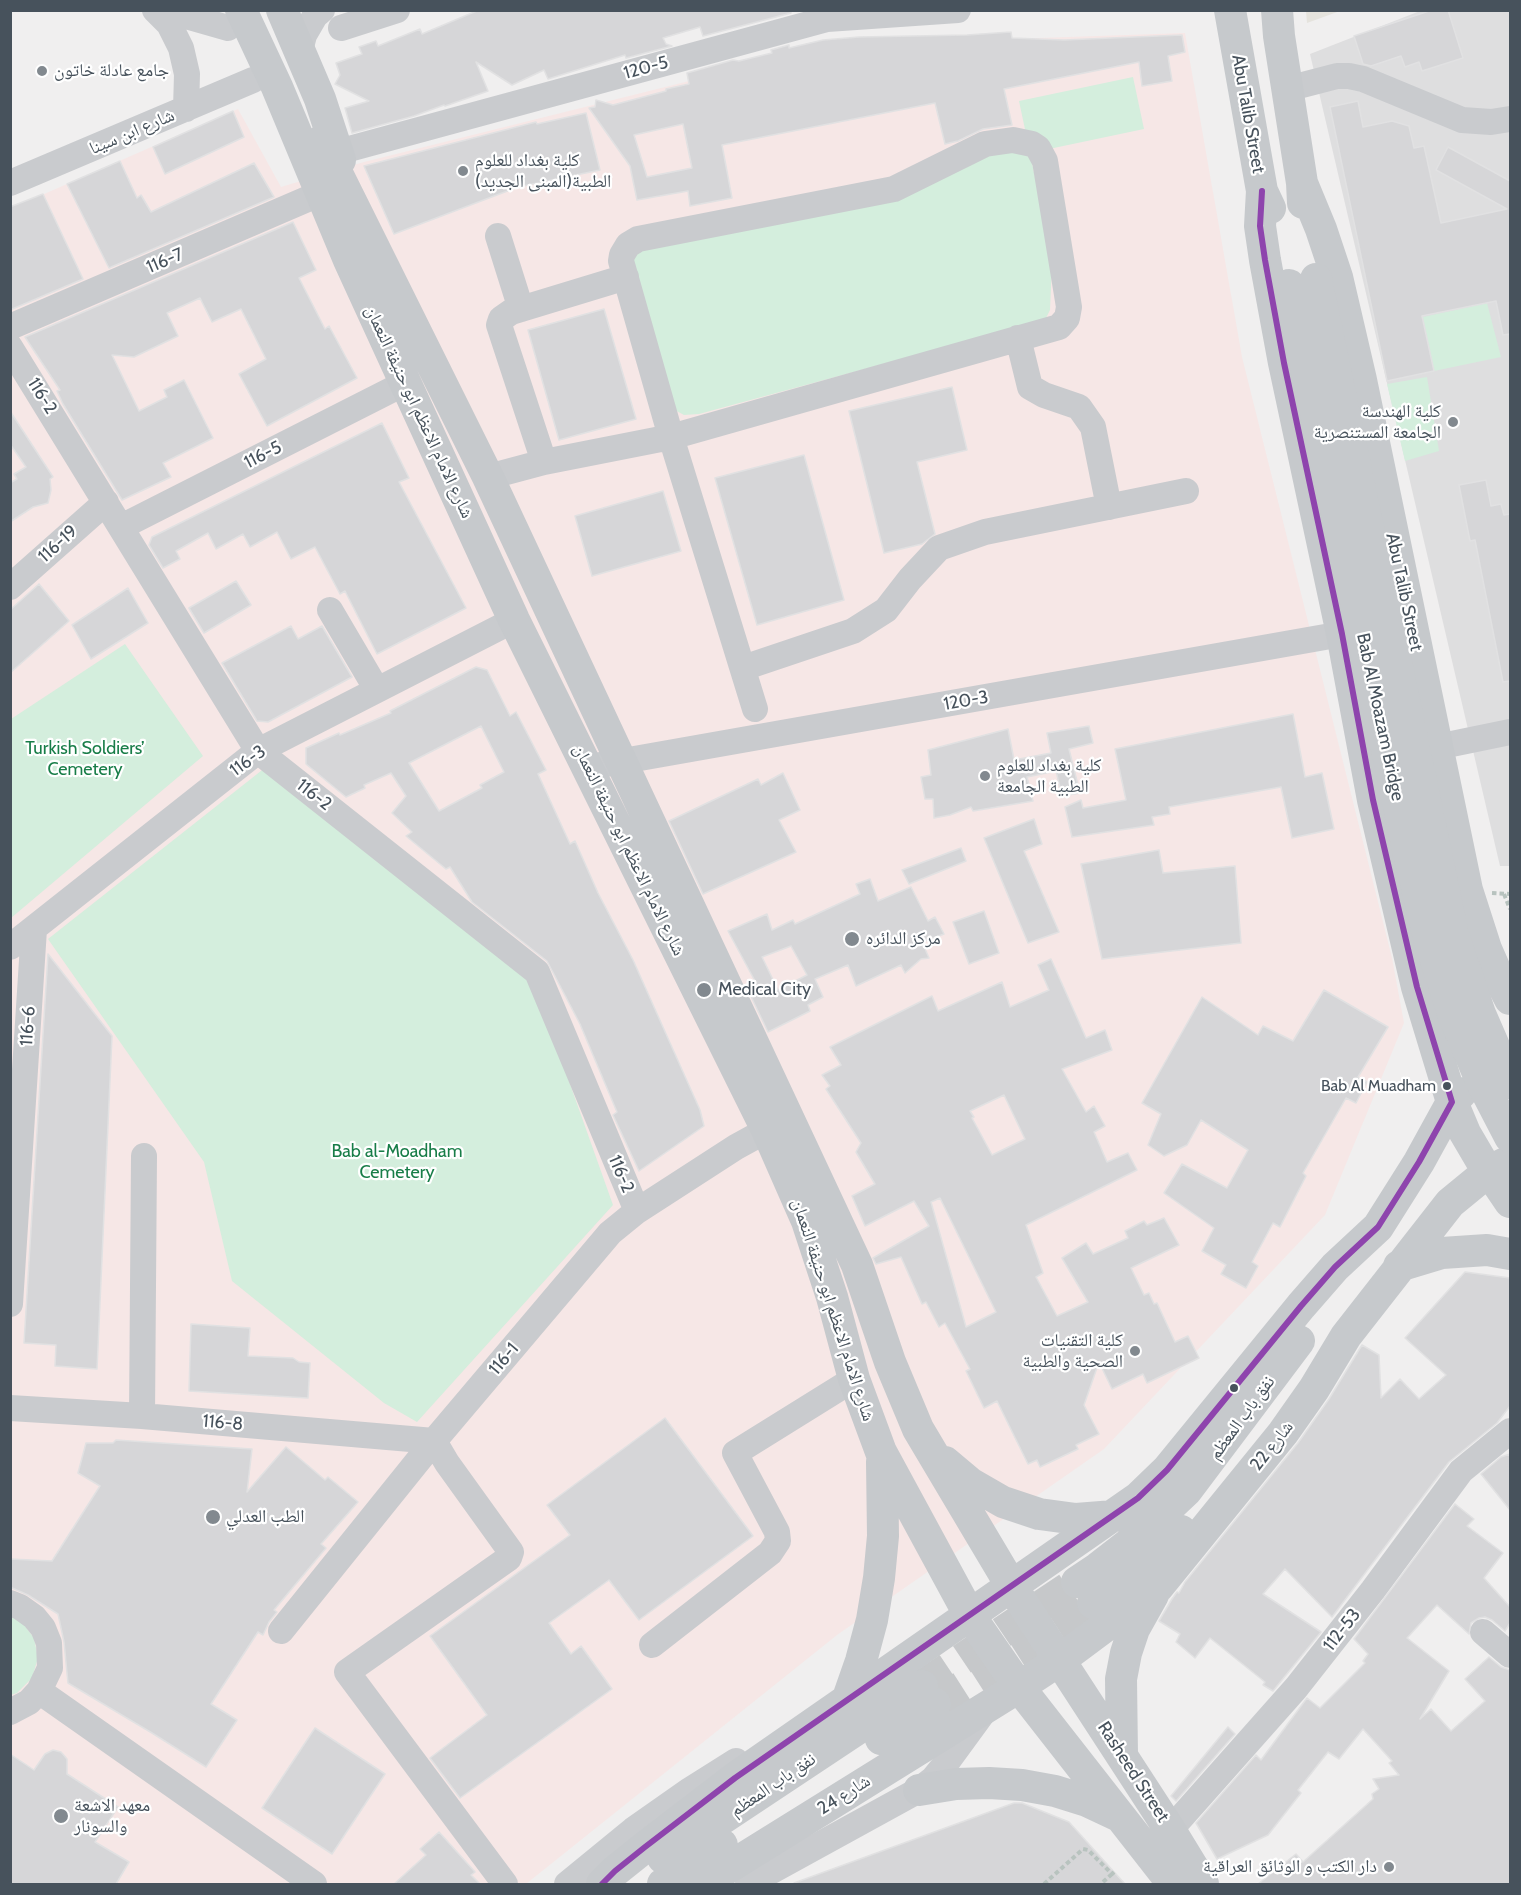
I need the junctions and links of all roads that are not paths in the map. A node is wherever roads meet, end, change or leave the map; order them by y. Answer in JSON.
{"nodes":[{"id":1,"x":155,"y":10,"type":"edge"},
{"id":2,"x":165,"y":10,"type":"edge"},
{"id":3,"x":259,"y":10,"type":"edge"},
{"id":4,"x":282,"y":10,"type":"edge"},
{"id":5,"x":322,"y":10,"type":"edge"},
{"id":6,"x":397,"y":10,"type":"edge"},
{"id":7,"x":958,"y":10,"type":"edge"},
{"id":8,"x":1230,"y":10,"type":"edge"},
{"id":9,"x":1277,"y":10,"type":"edge"},
{"id":10,"x":230,"y":16,"type":"edge"},
{"id":11,"x":341,"y":28,"type":"dead end"},
{"id":12,"x":300,"y":51,"type":"junction"},
{"id":13,"x":274,"y":83,"type":"junction"},
{"id":14,"x":1287,"y":89,"type":"junction"},
{"id":15,"x":186,"y":109,"type":"junction"},
{"id":16,"x":1510,"y":119,"type":"edge"},
{"id":17,"x":338,"y":152,"type":"junction"},
{"id":18,"x":10,"y":183,"type":"edge"},
{"id":19,"x":1302,"y":183,"type":"junction"},
{"id":20,"x":1262,"y":191,"type":"junction"},
{"id":21,"x":332,"y":200,"type":"junction"},
{"id":22,"x":498,"y":236,"type":"dead end"},
{"id":23,"x":626,"y":277,"type":"junction"},
{"id":24,"x":1303,"y":282,"type":"junction"},
{"id":25,"x":521,"y":309,"type":"junction"},
{"id":26,"x":10,"y":327,"type":"edge"},
{"id":27,"x":1018,"y":339,"type":"junction"},
{"id":28,"x":10,"y":347,"type":"edge"},
{"id":29,"x":405,"y":382,"type":"junction"},
{"id":30,"x":671,"y":437,"type":"junction"},
{"id":31,"x":544,"y":462,"type":"junction"},
{"id":32,"x":488,"y":477,"type":"junction"},
{"id":33,"x":1186,"y":491,"type":"dead end"},
{"id":34,"x":106,"y":502,"type":"junction"},
{"id":35,"x":1109,"y":507,"type":"junction"},
{"id":36,"x":121,"y":527,"type":"junction"},
{"id":37,"x":10,"y":587,"type":"edge"},
{"id":38,"x":330,"y":610,"type":"dead end"},
{"id":39,"x":514,"y":620,"type":"junction"},
{"id":40,"x":1342,"y":634,"type":"junction"},
{"id":41,"x":742,"y":668,"type":"junction"},
{"id":42,"x":377,"y":690,"type":"junction"},
{"id":43,"x":755,"y":709,"type":"dead end"},
{"id":44,"x":1510,"y":732,"type":"edge"},
{"id":45,"x":1437,"y":747,"type":"junction"},
{"id":46,"x":258,"y":751,"type":"junction"},
{"id":47,"x":621,"y":761,"type":"junction"},
{"id":48,"x":589,"y":767,"type":"junction"},
{"id":49,"x":34,"y":929,"type":"junction"},
{"id":50,"x":10,"y":947,"type":"edge"},
{"id":51,"x":1510,"y":999,"type":"edge"},
{"id":52,"x":1510,"y":1083,"type":"edge"},
{"id":53,"x":1462,"y":1093,"type":"junction"},
{"id":54,"x":767,"y":1130,"type":"junction"},
{"id":55,"x":1510,"y":1137,"type":"edge"},
{"id":56,"x":144,"y":1156,"type":"dead end"},
{"id":57,"x":1500,"y":1166,"type":"edge"},
{"id":58,"x":1510,"y":1202,"type":"edge"},
{"id":59,"x":637,"y":1211,"type":"junction"},
{"id":60,"x":1378,"y":1227,"type":"junction"},
{"id":61,"x":1510,"y":1254,"type":"edge"},
{"id":62,"x":1399,"y":1266,"type":"junction"},
{"id":63,"x":10,"y":1304,"type":"edge"},
{"id":64,"x":1346,"y":1336,"type":"junction"},
{"id":65,"x":854,"y":1379,"type":"junction"},
{"id":66,"x":10,"y":1408,"type":"edge"},
{"id":67,"x":142,"y":1416,"type":"junction"},
{"id":68,"x":918,"y":1429,"type":"junction"},
{"id":69,"x":1510,"y":1431,"type":"edge"},
{"id":70,"x":434,"y":1442,"type":"junction"},
{"id":71,"x":881,"y":1452,"type":"junction"},
{"id":72,"x":1114,"y":1516,"type":"junction"},
{"id":73,"x":1012,"y":1587,"type":"junction"},
{"id":74,"x":1158,"y":1587,"type":"junction"},
{"id":75,"x":10,"y":1603,"type":"edge"},
{"id":76,"x":970,"y":1616,"type":"junction"},
{"id":77,"x":281,"y":1631,"type":"dead end"},
{"id":78,"x":1483,"y":1632,"type":"dead end"},
{"id":79,"x":652,"y":1645,"type":"dead end"},
{"id":80,"x":1510,"y":1655,"type":"edge"},
{"id":81,"x":1060,"y":1660,"type":"junction"},
{"id":82,"x":1019,"y":1687,"type":"junction"},
{"id":83,"x":39,"y":1691,"type":"junction"},
{"id":84,"x":847,"y":1701,"type":"junction"},
{"id":85,"x":986,"y":1707,"type":"junction"},
{"id":86,"x":10,"y":1712,"type":"edge"},
{"id":87,"x":797,"y":1735,"type":"junction"},
{"id":88,"x":1122,"y":1755,"type":"junction"},
{"id":89,"x":919,"y":1790,"type":"junction"},
{"id":90,"x":1121,"y":1817,"type":"junction"},
{"id":91,"x":1170,"y":1830,"type":"junction"},
{"id":92,"x":314,"y":1884,"type":"edge"},
{"id":93,"x":505,"y":1884,"type":"edge"},
{"id":94,"x":567,"y":1884,"type":"edge"},
{"id":95,"x":602,"y":1884,"type":"edge"},
{"id":96,"x":625,"y":1884,"type":"edge"},
{"id":97,"x":663,"y":1884,"type":"edge"},
{"id":98,"x":702,"y":1884,"type":"edge"},
{"id":99,"x":748,"y":1884,"type":"edge"},
{"id":100,"x":1173,"y":1884,"type":"edge"},
{"id":101,"x":1203,"y":1884,"type":"edge"}],
"edges":[{"from":1,"to":15,"type":"street"},
{"from":2,"to":10,"type":"street"},
{"from":3,"to":13,"type":"main road"},
{"from":4,"to":12,"type":"main road"},
{"from":5,"to":12,"type":"street"},
{"from":6,"to":11,"type":"street"},
{"from":7,"to":17,"type":"street","name":"120-5"},
{"from":8,"to":20,"type":"main road","name":"Abu Talib Street"},
{"from":9,"to":14,"type":"main road","name":"Abu Talib Street"},
{"from":10,"to":13,"type":"main road"},
{"from":12,"to":17,"type":"main road"},
{"from":13,"to":15,"type":"street","name":"شارع ابن سينا"},
{"from":13,"to":21,"type":"main road","name":"شارع الامام الاعظم ابو حنيفة النعمان"},
{"from":14,"to":16,"type":"street"},
{"from":14,"to":19,"type":"main road","name":"Abu Talib Street"},
{"from":15,"to":18,"type":"street","name":"شارع ابن سينا"},
{"from":17,"to":21,"type":"main road"},
{"from":19,"to":24,"type":"main road","name":"Abu Talib Street"},
{"from":19,"to":45,"type":"main road","name":"Abu Talib Street"},
{"from":20,"to":24,"type":"main road","name":"Abu Talib Street"},
{"from":20,"to":40,"type":"main road"},
{"from":21,"to":26,"type":"street","name":"116-7"},
{"from":21,"to":29,"type":"main road","name":"شارع الامام الاعظم ابو حنيفة النعمان"},
{"from":21,"to":32,"type":"main road","name":"شارع الامام الاعظم ابو حنيفة النعمان"},
{"from":22,"to":25,"type":"street"},
{"from":23,"to":25,"type":"street"},
{"from":23,"to":27,"type":"street"},
{"from":23,"to":30,"type":"street"},
{"from":24,"to":52,"type":"main road","name":"Bab Al Moazam Bridge","bridge":true},
{"from":24,"to":55,"type":"main road","name":"Bab Al Moazam Bridge","bridge":true},
{"from":25,"to":31,"type":"street"},
{"from":27,"to":30,"type":"street"},
{"from":27,"to":35,"type":"street"},
{"from":28,"to":34,"type":"street","name":"116-2"},
{"from":29,"to":36,"type":"street","name":"116-5"},
{"from":29,"to":39,"type":"main road","name":"شارع الامام الاعظم ابو حنيفة النعمان"},
{"from":30,"to":31,"type":"street"},
{"from":30,"to":41,"type":"street"},
{"from":31,"to":32,"type":"street"},
{"from":32,"to":47,"type":"main road","name":"شارع الامام الاعظم ابو حنيفة النعمان"},
{"from":33,"to":35,"type":"street"},
{"from":34,"to":36,"type":"street","name":"116-2"},
{"from":34,"to":37,"type":"street","name":"116-19"},
{"from":35,"to":41,"type":"street"},
{"from":36,"to":46,"type":"street","name":"116-2"},
{"from":38,"to":42,"type":"street"},
{"from":39,"to":42,"type":"street","name":"116-3"},
{"from":39,"to":48,"type":"main road","name":"شارع الامام الاعظم ابو حنيفة النعمان"},
{"from":40,"to":47,"type":"street","name":"120-3"},
{"from":40,"to":53,"type":"main road"},
{"from":41,"to":43,"type":"street"},
{"from":42,"to":46,"type":"street","name":"116-3"},
{"from":44,"to":45,"type":"street"},
{"from":45,"to":51,"type":"main road","name":"Abu Talib Street"},
{"from":46,"to":49,"type":"street","name":"116-3"},
{"from":46,"to":59,"type":"street","name":"116-2"},
{"from":47,"to":48,"type":"street","name":"120-3"},
{"from":47,"to":68,"type":"main road","name":"شارع الامام الاعظم ابو حنيفة النعمان"},
{"from":48,"to":54,"type":"main road","name":"شارع الامام الاعظم ابو حنيفة النعمان"},
{"from":49,"to":50,"type":"street","name":"116-3"},
{"from":49,"to":63,"type":"street","name":"116-6"},
{"from":53,"to":57,"type":"main road"},
{"from":53,"to":60,"type":"main road"},
{"from":54,"to":59,"type":"street","name":"116-1"},
{"from":54,"to":65,"type":"main road","name":"شارع الامام الاعظم ابو حنيفة النعمان"},
{"from":56,"to":67,"type":"street"},
{"from":57,"to":58,"type":"main road"},
{"from":57,"to":62,"type":"main road","name":"شارع 22"},
{"from":59,"to":70,"type":"street","name":"116-1"},
{"from":60,"to":64,"type":"main road","name":"نفق باب المعظم"},
{"from":60,"to":72,"type":"main road"},
{"from":61,"to":62,"type":"main road"},
{"from":62,"to":64,"type":"main road","name":"شارع 22"},
{"from":64,"to":74,"type":"main road","name":"شارع 22"},
{"from":65,"to":71,"type":"main road","name":"شارع الامام الاعظم ابو حنيفة النعمان"},
{"from":65,"to":79,"type":"street"},
{"from":66,"to":67,"type":"street","name":"116-8"},
{"from":67,"to":70,"type":"street","name":"116-8"},
{"from":68,"to":72,"type":"main road"},
{"from":68,"to":73,"type":"main road","name":"شارع الامام الاعظم ابو حنيفة النعمان"},
{"from":69,"to":91,"type":"street","name":"112-53"},
{"from":70,"to":77,"type":"street","name":"116-1"},
{"from":70,"to":93,"type":"street"},
{"from":71,"to":76,"type":"main road","name":"شارع الامام الاعظم ابو حنيفة النعمان"},
{"from":71,"to":84,"type":"main road"},
{"from":72,"to":73,"type":"main road"},
{"from":73,"to":76,"type":"main road"},
{"from":73,"to":81,"type":"main road","name":"Rasheed Street"},
{"from":74,"to":81,"type":"main road","name":"شارع 22"},
{"from":74,"to":88,"type":"main road"},
{"from":75,"to":83,"type":"street"},
{"from":76,"to":82,"type":"main road","name":"Rasheed Street"},
{"from":76,"to":84,"type":"main road"},
{"from":78,"to":80,"type":"street"},
{"from":81,"to":82,"type":"main road","name":"شارع 22"},
{"from":81,"to":88,"type":"main road","name":"Rasheed Street"},
{"from":82,"to":85,"type":"main road","name":"شارع 24"},
{"from":82,"to":90,"type":"main road","name":"Rasheed Street"},
{"from":83,"to":86,"type":"street"},
{"from":83,"to":92,"type":"street"},
{"from":84,"to":87,"type":"main road"},
{"from":85,"to":89,"type":"street","name":"شارع 24"},
{"from":85,"to":98,"type":"main road","name":"شارع 24"},
{"from":87,"to":94,"type":"street"},
{"from":87,"to":95,"type":"main road"},
{"from":88,"to":91,"type":"main road","name":"Rasheed Street"},
{"from":89,"to":90,"type":"main road"},
{"from":89,"to":99,"type":"street","name":"شارع 24"},
{"from":90,"to":100,"type":"main road","name":"Rasheed Street"},
{"from":91,"to":101,"type":"main road","name":"Rasheed Street"},
{"from":96,"to":97,"type":"main road","name":"نفق باب المعظم"}]}
